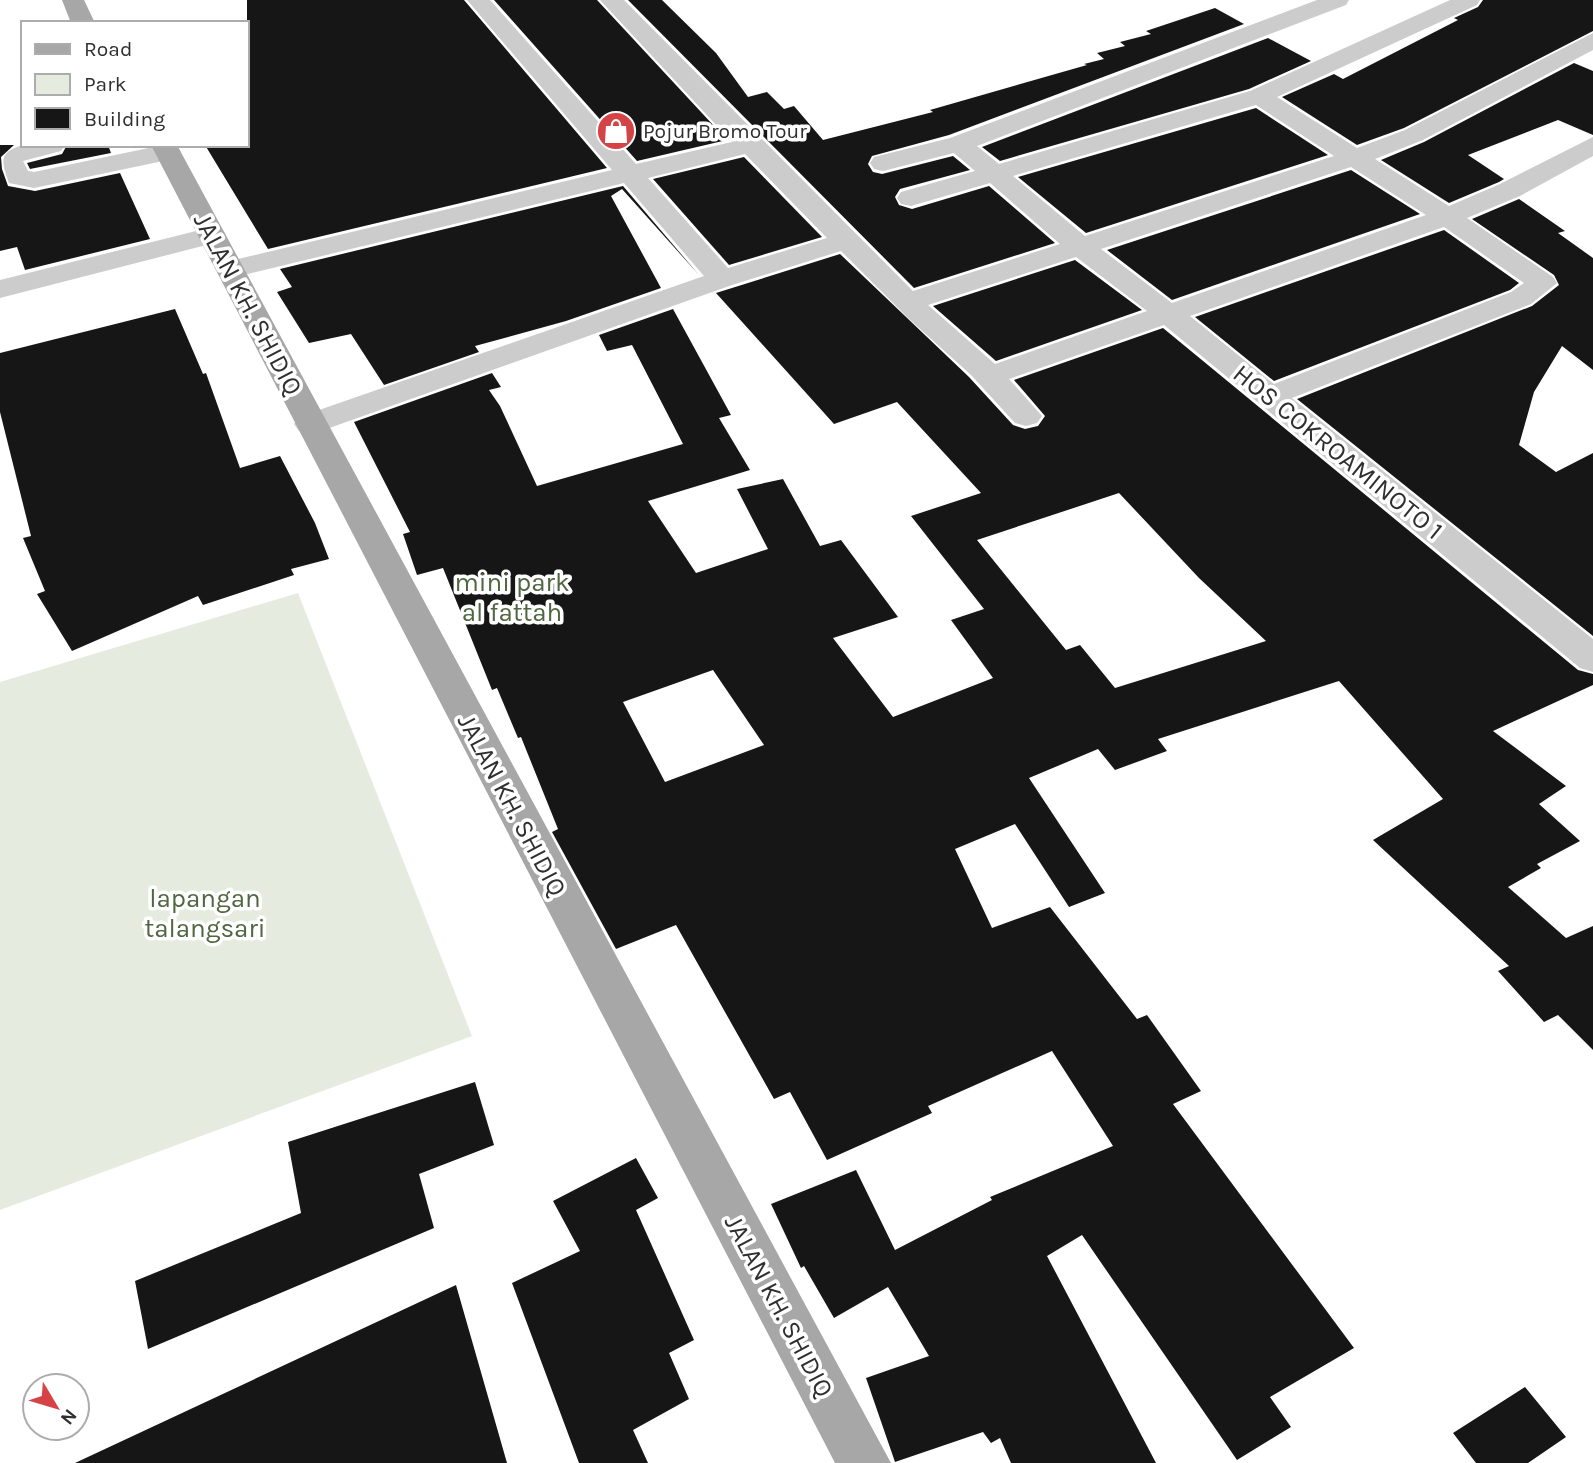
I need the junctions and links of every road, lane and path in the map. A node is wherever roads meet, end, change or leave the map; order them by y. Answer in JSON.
{"nodes":[{"id":1,"x":73,"y":0,"type":"edge"},
{"id":2,"x":478,"y":0,"type":"edge"},
{"id":3,"x":611,"y":0,"type":"edge"},
{"id":4,"x":1338,"y":0,"type":"edge"},
{"id":5,"x":1469,"y":0,"type":"edge"},
{"id":6,"x":82,"y":21,"type":"edge"},
{"id":7,"x":1593,"y":40,"type":"edge"},
{"id":8,"x":1259,"y":96,"type":"junction"},
{"id":9,"x":960,"y":144,"type":"junction"},
{"id":10,"x":751,"y":145,"type":"junction"},
{"id":11,"x":1593,"y":145,"type":"edge"},
{"id":12,"x":45,"y":147,"type":"edge"},
{"id":13,"x":166,"y":149,"type":"edge"},
{"id":14,"x":1356,"y":157,"type":"junction"},
{"id":15,"x":883,"y":163,"type":"dead end"},
{"id":16,"x":630,"y":172,"type":"junction"},
{"id":17,"x":996,"y":173,"type":"junction"},
{"id":18,"x":911,"y":198,"type":"dead end"},
{"id":19,"x":1447,"y":217,"type":"junction"},
{"id":20,"x":212,"y":235,"type":"junction"},
{"id":21,"x":849,"y":240,"type":"junction"},
{"id":22,"x":1081,"y":247,"type":"junction"},
{"id":23,"x":231,"y":269,"type":"junction"},
{"id":24,"x":722,"y":279,"type":"junction"},
{"id":25,"x":0,"y":289,"type":"edge"},
{"id":26,"x":909,"y":302,"type":"junction"},
{"id":27,"x":1170,"y":315,"type":"junction"},
{"id":28,"x":989,"y":376,"type":"junction"},
{"id":29,"x":1270,"y":396,"type":"junction"},
{"id":30,"x":1026,"y":416,"type":"dead end"},
{"id":31,"x":310,"y":424,"type":"junction"},
{"id":32,"x":1593,"y":659,"type":"edge"},
{"id":33,"x":864,"y":1463,"type":"edge"}],
"edges":[{"from":1,"to":6,"type":"main road"},
{"from":2,"to":16,"type":"street"},
{"from":3,"to":10,"type":"street"},
{"from":4,"to":9,"type":"street"},
{"from":5,"to":8,"type":"street"},
{"from":7,"to":14,"type":"street"},
{"from":8,"to":14,"type":"street"},
{"from":8,"to":17,"type":"street"},
{"from":9,"to":15,"type":"street"},
{"from":9,"to":17,"type":"street","name":"HOS COKROAMINOTO 1"},
{"from":10,"to":16,"type":"street"},
{"from":10,"to":21,"type":"street"},
{"from":11,"to":19,"type":"street"},
{"from":12,"to":13,"type":"street"},
{"from":13,"to":20,"type":"main road","name":"JALAN KH. SHIDIQ"},
{"from":14,"to":19,"type":"street"},
{"from":14,"to":22,"type":"street"},
{"from":16,"to":23,"type":"street"},
{"from":16,"to":24,"type":"street"},
{"from":17,"to":18,"type":"street"},
{"from":17,"to":22,"type":"street","name":"HOS COKROAMINOTO 1"},
{"from":19,"to":27,"type":"street"},
{"from":19,"to":29,"type":"street"},
{"from":20,"to":23,"type":"main road","name":"JALAN KH. SHIDIQ"},
{"from":20,"to":25,"type":"street"},
{"from":21,"to":24,"type":"street"},
{"from":21,"to":26,"type":"street"},
{"from":22,"to":26,"type":"street"},
{"from":22,"to":27,"type":"street","name":"HOS COKROAMINOTO 1"},
{"from":23,"to":31,"type":"main road","name":"JALAN KH. SHIDIQ"},
{"from":24,"to":31,"type":"street"},
{"from":26,"to":28,"type":"street"},
{"from":27,"to":28,"type":"street"},
{"from":27,"to":29,"type":"street","name":"HOS COKROAMINOTO 1"},
{"from":28,"to":30,"type":"street"},
{"from":29,"to":32,"type":"street","name":"HOS COKROAMINOTO 1"},
{"from":31,"to":33,"type":"main road","name":"JALAN KH. SHIDIQ"}]}
